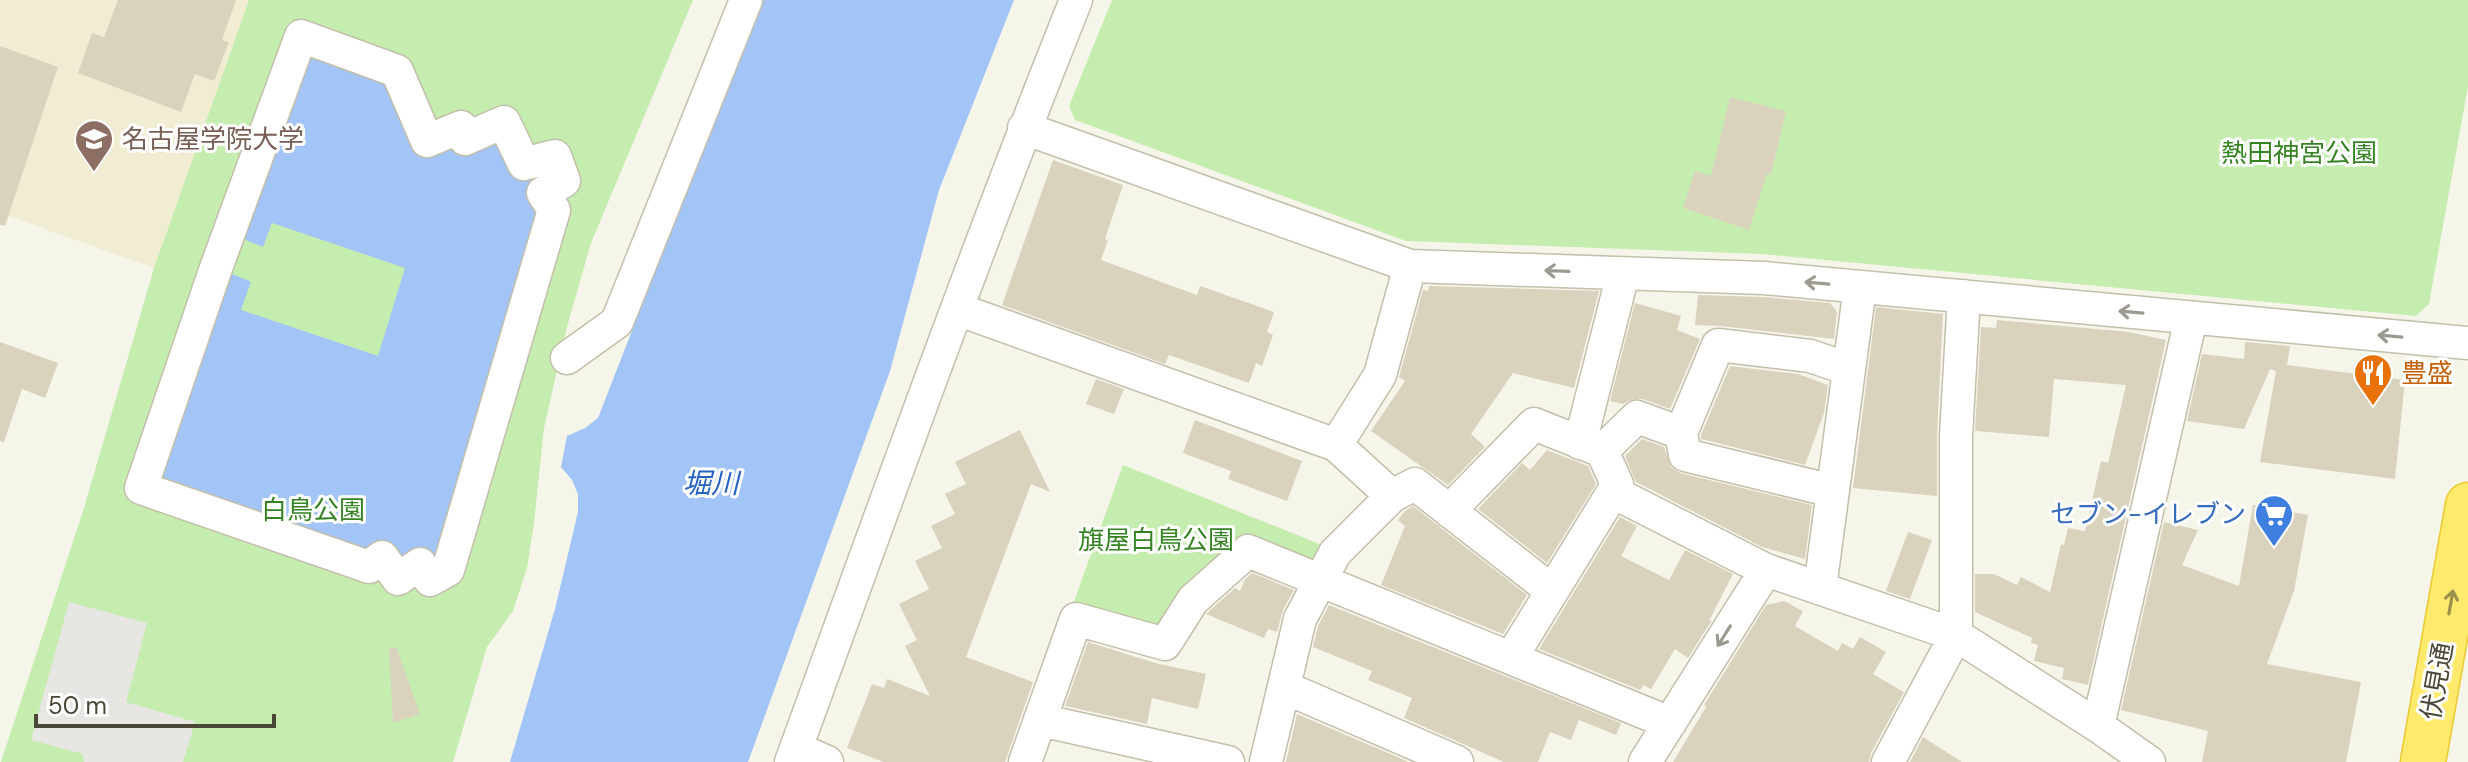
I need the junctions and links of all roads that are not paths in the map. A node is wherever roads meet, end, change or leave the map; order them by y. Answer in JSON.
{"nodes":[{"id":1,"x":746,"y":0,"type":"edge"},
{"id":2,"x":1076,"y":0,"type":"edge"},
{"id":3,"x":1024,"y":128,"type":"junction"},
{"id":4,"x":1410,"y":266,"type":"junction"},
{"id":5,"x":1623,"y":274,"type":"junction"},
{"id":6,"x":1860,"y":287,"type":"junction"},
{"id":7,"x":529,"y":293,"type":"joint"},
{"id":8,"x":1964,"y":296,"type":"junction"},
{"id":9,"x":957,"y":309,"type":"junction"},
{"id":10,"x":2191,"y":318,"type":"junction"},
{"id":11,"x":2468,"y":343,"type":"edge"},
{"id":12,"x":567,"y":358,"type":"dead end"},
{"id":13,"x":1849,"y":369,"type":"junction"},
{"id":14,"x":1681,"y":433,"type":"junction"},
{"id":15,"x":1336,"y":445,"type":"junction"},
{"id":16,"x":1591,"y":447,"type":"junction"},
{"id":17,"x":1833,"y":491,"type":"junction"},
{"id":18,"x":1613,"y":492,"type":"junction"},
{"id":19,"x":1392,"y":496,"type":"junction"},
{"id":20,"x":2468,"y":505,"type":"edge"},
{"id":21,"x":1449,"y":511,"type":"junction"},
{"id":22,"x":1766,"y":570,"type":"junction"},
{"id":23,"x":1321,"y":580,"type":"junction"},
{"id":24,"x":1820,"y":588,"type":"junction"},
{"id":25,"x":1551,"y":590,"type":"junction"},
{"id":26,"x":1956,"y":635,"type":"junction"},
{"id":27,"x":1511,"y":658,"type":"junction"},
{"id":28,"x":1286,"y":688,"type":"junction"},
{"id":29,"x":1040,"y":720,"type":"junction"},
{"id":30,"x":1670,"y":723,"type":"junction"},
{"id":31,"x":2098,"y":726,"type":"junction"},
{"id":32,"x":794,"y":755,"type":"edge"},
{"id":33,"x":1438,"y":758,"type":"edge"},
{"id":34,"x":827,"y":762,"type":"edge"},
{"id":35,"x":1025,"y":762,"type":"edge"},
{"id":36,"x":1228,"y":762,"type":"edge"},
{"id":37,"x":1266,"y":762,"type":"edge"},
{"id":38,"x":1645,"y":762,"type":"edge"},
{"id":39,"x":1888,"y":762,"type":"edge"},
{"id":40,"x":2149,"y":762,"type":"edge"},
{"id":41,"x":2423,"y":762,"type":"edge"}],
"edges":[{"from":1,"to":12,"type":"street"},
{"from":2,"to":3,"type":"street"},
{"from":3,"to":4,"type":"street"},
{"from":3,"to":9,"type":"street"},
{"from":5,"to":4,"type":"street","one_way":true},
{"from":4,"to":15,"type":"street"},
{"from":6,"to":5,"type":"street","one_way":true},
{"from":5,"to":16,"type":"street"},
{"from":6,"to":8,"type":"street"},
{"from":6,"to":13,"type":"street"},
{"from":7,"to":7,"type":"street"},
{"from":10,"to":8,"type":"street","one_way":true},
{"from":8,"to":26,"type":"street"},
{"from":9,"to":15,"type":"street"},
{"from":9,"to":32,"type":"street"},
{"from":11,"to":10,"type":"street","one_way":true},
{"from":10,"to":31,"type":"street"},
{"from":13,"to":14,"type":"street"},
{"from":13,"to":17,"type":"street"},
{"from":14,"to":16,"type":"street"},
{"from":14,"to":17,"type":"street"},
{"from":15,"to":19,"type":"street"},
{"from":16,"to":18,"type":"street"},
{"from":16,"to":21,"type":"street"},
{"from":17,"to":24,"type":"street"},
{"from":18,"to":22,"type":"street"},
{"from":18,"to":25,"type":"street"},
{"from":19,"to":21,"type":"street"},
{"from":19,"to":23,"type":"street"},
{"from":41,"to":20,"type":"highway","name":"伏見通","one_way":true},
{"from":21,"to":25,"type":"street"},
{"from":22,"to":24,"type":"street"},
{"from":22,"to":30,"type":"street","one_way":true},
{"from":23,"to":27,"type":"street"},
{"from":23,"to":28,"type":"street"},
{"from":23,"to":29,"type":"street"},
{"from":24,"to":26,"type":"street"},
{"from":25,"to":27,"type":"street"},
{"from":26,"to":31,"type":"street"},
{"from":26,"to":39,"type":"street"},
{"from":27,"to":30,"type":"street"},
{"from":28,"to":33,"type":"street"},
{"from":28,"to":37,"type":"street"},
{"from":29,"to":35,"type":"street"},
{"from":29,"to":36,"type":"street"},
{"from":30,"to":38,"type":"street"},
{"from":31,"to":40,"type":"street"},
{"from":32,"to":34,"type":"street"}]}
